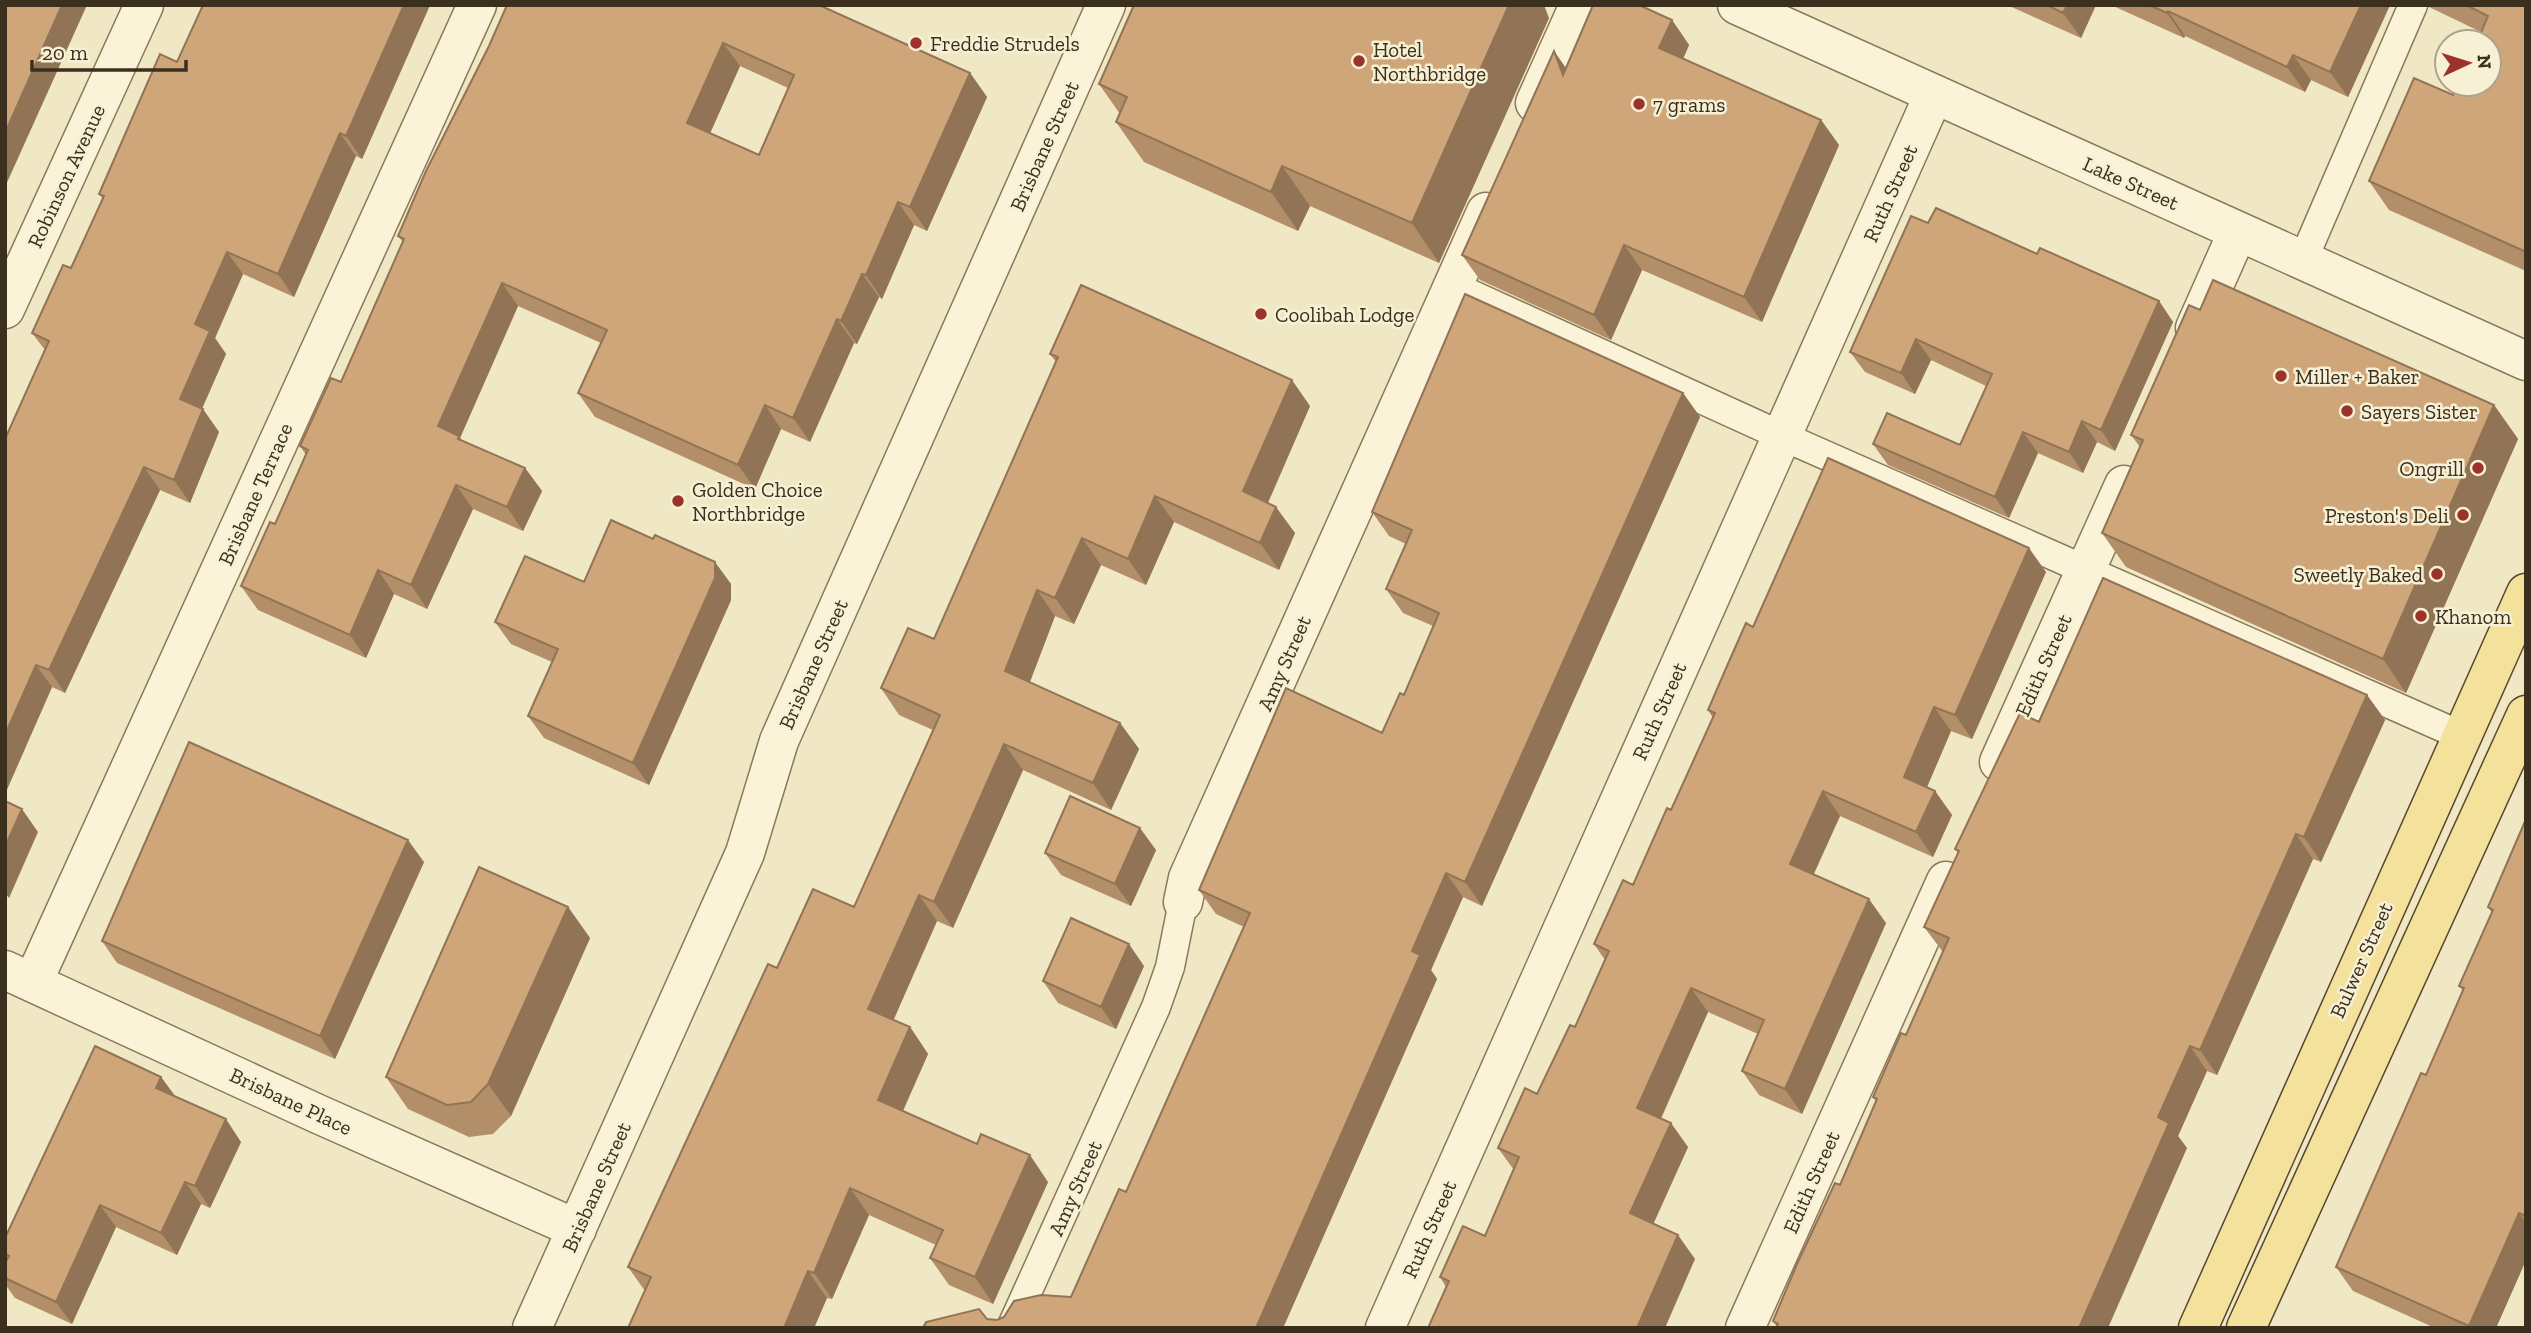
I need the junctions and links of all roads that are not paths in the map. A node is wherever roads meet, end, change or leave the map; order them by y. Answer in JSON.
{"nodes":[{"id":1,"x":144,"y":5,"type":"edge"},
{"id":2,"x":477,"y":5,"type":"edge"},
{"id":3,"x":1106,"y":5,"type":"edge"},
{"id":4,"x":1579,"y":5,"type":"edge"},
{"id":5,"x":1737,"y":5,"type":"edge"},
{"id":6,"x":2413,"y":5,"type":"edge"},
{"id":7,"x":1934,"y":94,"type":"junction"},
{"id":8,"x":1522,"y":133,"type":"edge"},
{"id":9,"x":1499,"y":184,"type":"edge"},
{"id":10,"x":2238,"y":231,"type":"junction"},
{"id":11,"x":2303,"y":260,"type":"junction"},
{"id":12,"x":1453,"y":286,"type":"junction"},
{"id":13,"x":5,"y":309,"type":"edge"},
{"id":14,"x":2183,"y":354,"type":"edge"},
{"id":15,"x":2526,"y":361,"type":"edge"},
{"id":16,"x":1782,"y":436,"type":"junction"},
{"id":17,"x":2138,"y":455,"type":"edge"},
{"id":18,"x":2087,"y":568,"type":"junction"},
{"id":19,"x":2526,"y":593,"type":"edge"},
{"id":20,"x":2526,"y":715,"type":"edge"},
{"id":21,"x":2460,"y":735,"type":"junction"},
{"id":22,"x":1984,"y":796,"type":"edge"},
{"id":23,"x":1961,"y":847,"type":"edge"},
{"id":24,"x":1183,"y":902,"type":"joint"},
{"id":25,"x":19,"y":976,"type":"edge"},
{"id":26,"x":577,"y":1229,"type":"junction"},
{"id":27,"x":533,"y":1328,"type":"edge"},
{"id":28,"x":1012,"y":1328,"type":"edge"},
{"id":29,"x":1385,"y":1328,"type":"edge"},
{"id":30,"x":1745,"y":1328,"type":"edge"},
{"id":31,"x":2198,"y":1328,"type":"edge"},
{"id":32,"x":2246,"y":1328,"type":"edge"}],
"edges":[{"from":1,"to":13,"type":"street","name":"Robinson Avenue"},
{"from":2,"to":25,"type":"street","name":"Brisbane Terrace"},
{"from":3,"to":26,"type":"street","name":"Brisbane Street"},
{"from":4,"to":8,"type":"street"},
{"from":5,"to":7,"type":"street","name":"Lake Street"},
{"from":6,"to":11,"type":"lane"},
{"from":7,"to":10,"type":"street","name":"Lake Street"},
{"from":7,"to":16,"type":"street","name":"Ruth Street"},
{"from":9,"to":12,"type":"street","name":"Amy Street"},
{"from":10,"to":11,"type":"street","name":"Lake Street"},
{"from":10,"to":14,"type":"street"},
{"from":11,"to":15,"type":"street","name":"Lake Street"},
{"from":12,"to":16,"type":"lane"},
{"from":12,"to":24,"type":"street","name":"Amy Street"},
{"from":16,"to":18,"type":"lane"},
{"from":16,"to":29,"type":"street","name":"Ruth Street"},
{"from":17,"to":18,"type":"street","name":"Edith Street"},
{"from":18,"to":21,"type":"lane"},
{"from":18,"to":22,"type":"street","name":"Edith Street"},
{"from":19,"to":21,"type":"main road","name":"Bulwer Street"},
{"from":20,"to":32,"type":"main road"},
{"from":21,"to":31,"type":"main road","name":"Bulwer Street"},
{"from":23,"to":30,"type":"street","name":"Edith Street"},
{"from":24,"to":28,"type":"lane","name":"Amy Street"},
{"from":25,"to":26,"type":"street","name":"Brisbane Place"},
{"from":26,"to":27,"type":"street","name":"Brisbane Street"}]}
